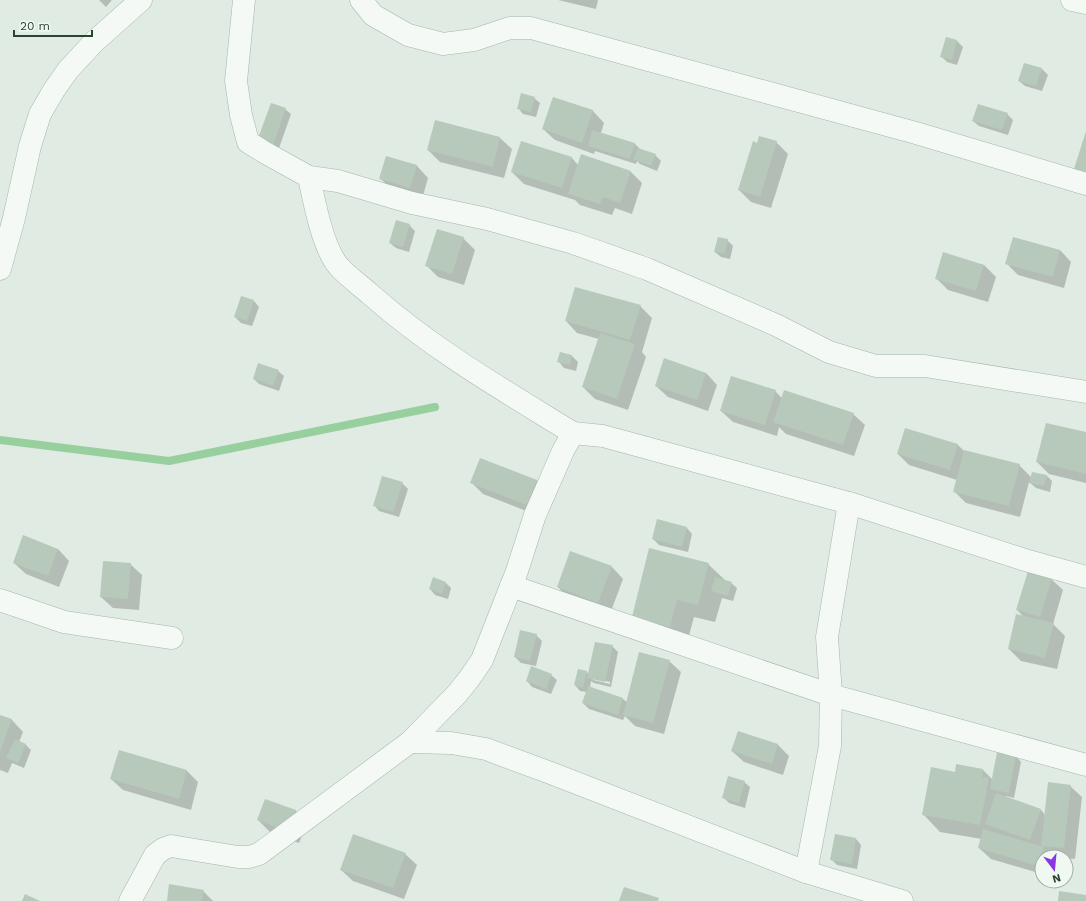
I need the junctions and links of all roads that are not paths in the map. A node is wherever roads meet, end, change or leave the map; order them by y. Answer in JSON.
{"nodes":[{"id":1,"x":141,"y":0,"type":"edge"},
{"id":2,"x":244,"y":0,"type":"edge"},
{"id":3,"x":361,"y":0,"type":"edge"},
{"id":4,"x":1072,"y":0,"type":"edge"},
{"id":5,"x":1086,"y":3,"type":"edge"},
{"id":6,"x":309,"y":177,"type":"junction"},
{"id":7,"x":1086,"y":184,"type":"edge"},
{"id":8,"x":0,"y":270,"type":"edge"},
{"id":9,"x":1086,"y":392,"type":"edge"},
{"id":10,"x":573,"y":433,"type":"junction"},
{"id":11,"x":849,"y":503,"type":"junction"},
{"id":12,"x":1086,"y":578,"type":"edge"},
{"id":13,"x":511,"y":586,"type":"junction"},
{"id":14,"x":0,"y":600,"type":"edge"},
{"id":15,"x":172,"y":638,"type":"dead end"},
{"id":16,"x":831,"y":695,"type":"junction"},
{"id":17,"x":410,"y":742,"type":"junction"},
{"id":18,"x":1086,"y":765,"type":"edge"},
{"id":19,"x":806,"y":872,"type":"junction"},
{"id":20,"x":130,"y":901,"type":"edge"},
{"id":21,"x":902,"y":901,"type":"edge"}],
"edges":[{"from":1,"to":8,"type":"street"},
{"from":2,"to":6,"type":"street"},
{"from":3,"to":7,"type":"street"},
{"from":4,"to":5,"type":"street"},
{"from":6,"to":9,"type":"street"},
{"from":6,"to":10,"type":"street"},
{"from":10,"to":11,"type":"street"},
{"from":10,"to":13,"type":"street"},
{"from":11,"to":12,"type":"street"},
{"from":11,"to":16,"type":"street"},
{"from":13,"to":16,"type":"street"},
{"from":13,"to":17,"type":"street"},
{"from":14,"to":15,"type":"street"},
{"from":16,"to":18,"type":"street"},
{"from":16,"to":19,"type":"street"},
{"from":17,"to":19,"type":"street"},
{"from":17,"to":20,"type":"street"},
{"from":19,"to":21,"type":"street"}]}
